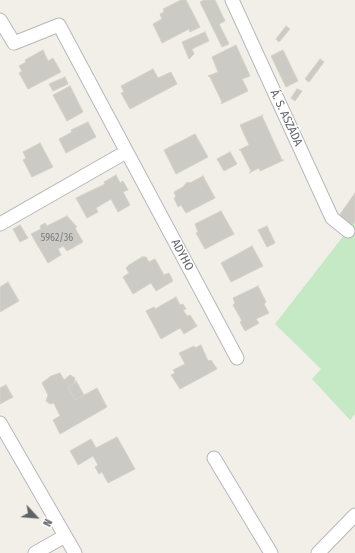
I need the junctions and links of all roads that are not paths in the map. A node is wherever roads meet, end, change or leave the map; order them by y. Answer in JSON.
{"nodes":[{"id":1,"x":232,"y":0,"type":"edge"},
{"id":2,"x":0,"y":20,"type":"edge"},
{"id":3,"x":126,"y":152,"type":"junction"},
{"id":4,"x":0,"y":224,"type":"edge"},
{"id":5,"x":348,"y":230,"type":"dead end"},
{"id":6,"x":237,"y":358,"type":"dead end"},
{"id":7,"x":0,"y":423,"type":"edge"},
{"id":8,"x":214,"y":458,"type":"dead end"},
{"id":9,"x":355,"y":516,"type":"edge"},
{"id":10,"x":65,"y":536,"type":"junction"},
{"id":11,"x":35,"y":553,"type":"edge"},
{"id":12,"x":75,"y":553,"type":"edge"},
{"id":13,"x":270,"y":553,"type":"edge"},
{"id":14,"x":318,"y":553,"type":"edge"}],
"edges":[{"from":1,"to":5,"type":"street","name":"Á. S. ASZÁDA"},
{"from":2,"to":3,"type":"street","name":"ADYHO"},
{"from":3,"to":4,"type":"street"},
{"from":3,"to":6,"type":"street","name":"ADYHO"},
{"from":7,"to":10,"type":"street"},
{"from":8,"to":13,"type":"street"},
{"from":9,"to":14,"type":"street"},
{"from":10,"to":11,"type":"street"},
{"from":10,"to":12,"type":"street"}]}
